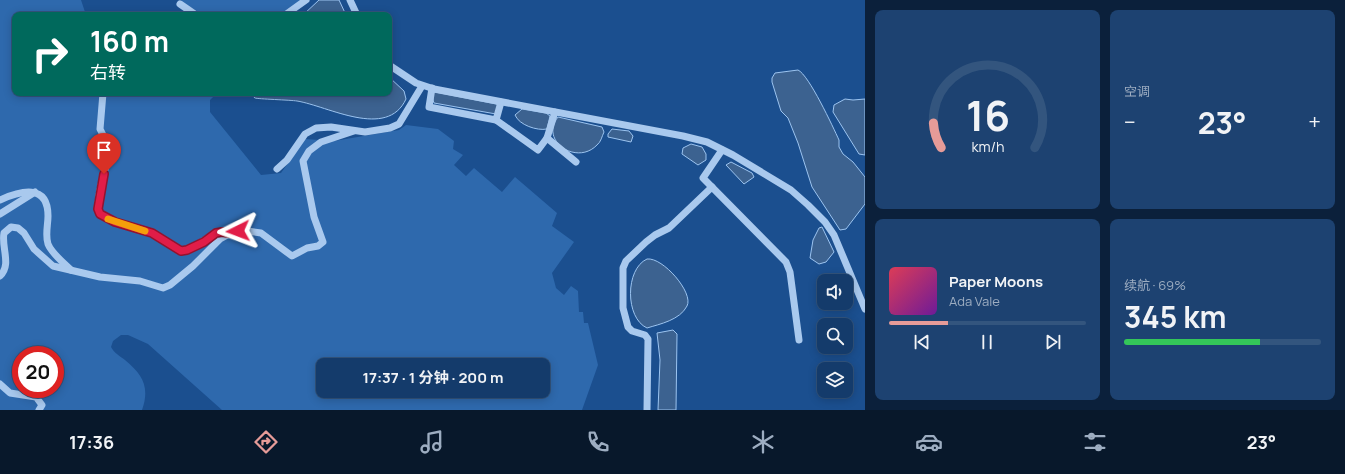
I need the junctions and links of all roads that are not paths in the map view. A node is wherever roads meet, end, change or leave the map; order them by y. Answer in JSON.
{"nodes":[{"id":1,"x":306,"y":0,"type":"edge"},
{"id":2,"x":350,"y":0,"type":"edge"},
{"id":3,"x":180,"y":4,"type":"dead end"},
{"id":4,"x":192,"y":12,"type":"edge"},
{"id":5,"x":289,"y":12,"type":"edge"},
{"id":6,"x":356,"y":12,"type":"edge"},
{"id":7,"x":392,"y":67,"type":"edge"},
{"id":8,"x":422,"y":86,"type":"junction"},
{"id":9,"x":432,"y":88,"type":"junction"},
{"id":10,"x":103,"y":96,"type":"edge"},
{"id":11,"x":501,"y":102,"type":"junction"},
{"id":12,"x":555,"y":112,"type":"junction"},
{"id":13,"x":496,"y":120,"type":"junction"},
{"id":14,"x":354,"y":131,"type":"junction"},
{"id":15,"x":547,"y":138,"type":"junction"},
{"id":16,"x":722,"y":150,"type":"junction"},
{"id":17,"x":576,"y":162,"type":"dead end"},
{"id":18,"x":277,"y":169,"type":"dead end"},
{"id":19,"x":712,"y":187,"type":"junction"},
{"id":20,"x":35,"y":192,"type":"junction"},
{"id":21,"x":0,"y":200,"type":"edge"},
{"id":22,"x":0,"y":214,"type":"edge"},
{"id":23,"x":229,"y":233,"type":"junction"},
{"id":24,"x":71,"y":270,"type":"junction"},
{"id":25,"x":0,"y":276,"type":"edge"},
{"id":26,"x":865,"y":310,"type":"edge"},
{"id":27,"x":799,"y":340,"type":"dead end"},
{"id":28,"x":0,"y":384,"type":"edge"},
{"id":29,"x":39,"y":410,"type":"edge"},
{"id":30,"x":647,"y":410,"type":"edge"}],
"edges":[{"from":1,"to":5,"type":"street"},
{"from":2,"to":6,"type":"street"},
{"from":3,"to":4,"type":"street"},
{"from":7,"to":8,"type":"street"},
{"from":8,"to":9,"type":"street"},
{"from":8,"to":14,"type":"street"},
{"from":9,"to":11,"type":"street"},
{"from":9,"to":13,"type":"street"},
{"from":10,"to":23,"type":"street"},
{"from":11,"to":12,"type":"street"},
{"from":11,"to":13,"type":"street"},
{"from":12,"to":15,"type":"street"},
{"from":12,"to":16,"type":"street"},
{"from":13,"to":15,"type":"street"},
{"from":14,"to":18,"type":"street"},
{"from":14,"to":23,"type":"street"},
{"from":15,"to":17,"type":"street"},
{"from":16,"to":19,"type":"street"},
{"from":16,"to":26,"type":"street"},
{"from":19,"to":27,"type":"street"},
{"from":19,"to":30,"type":"street"},
{"from":20,"to":21,"type":"street"},
{"from":20,"to":22,"type":"street"},
{"from":20,"to":24,"type":"street"},
{"from":23,"to":24,"type":"street"},
{"from":24,"to":25,"type":"street"},
{"from":28,"to":29,"type":"street"}]}
